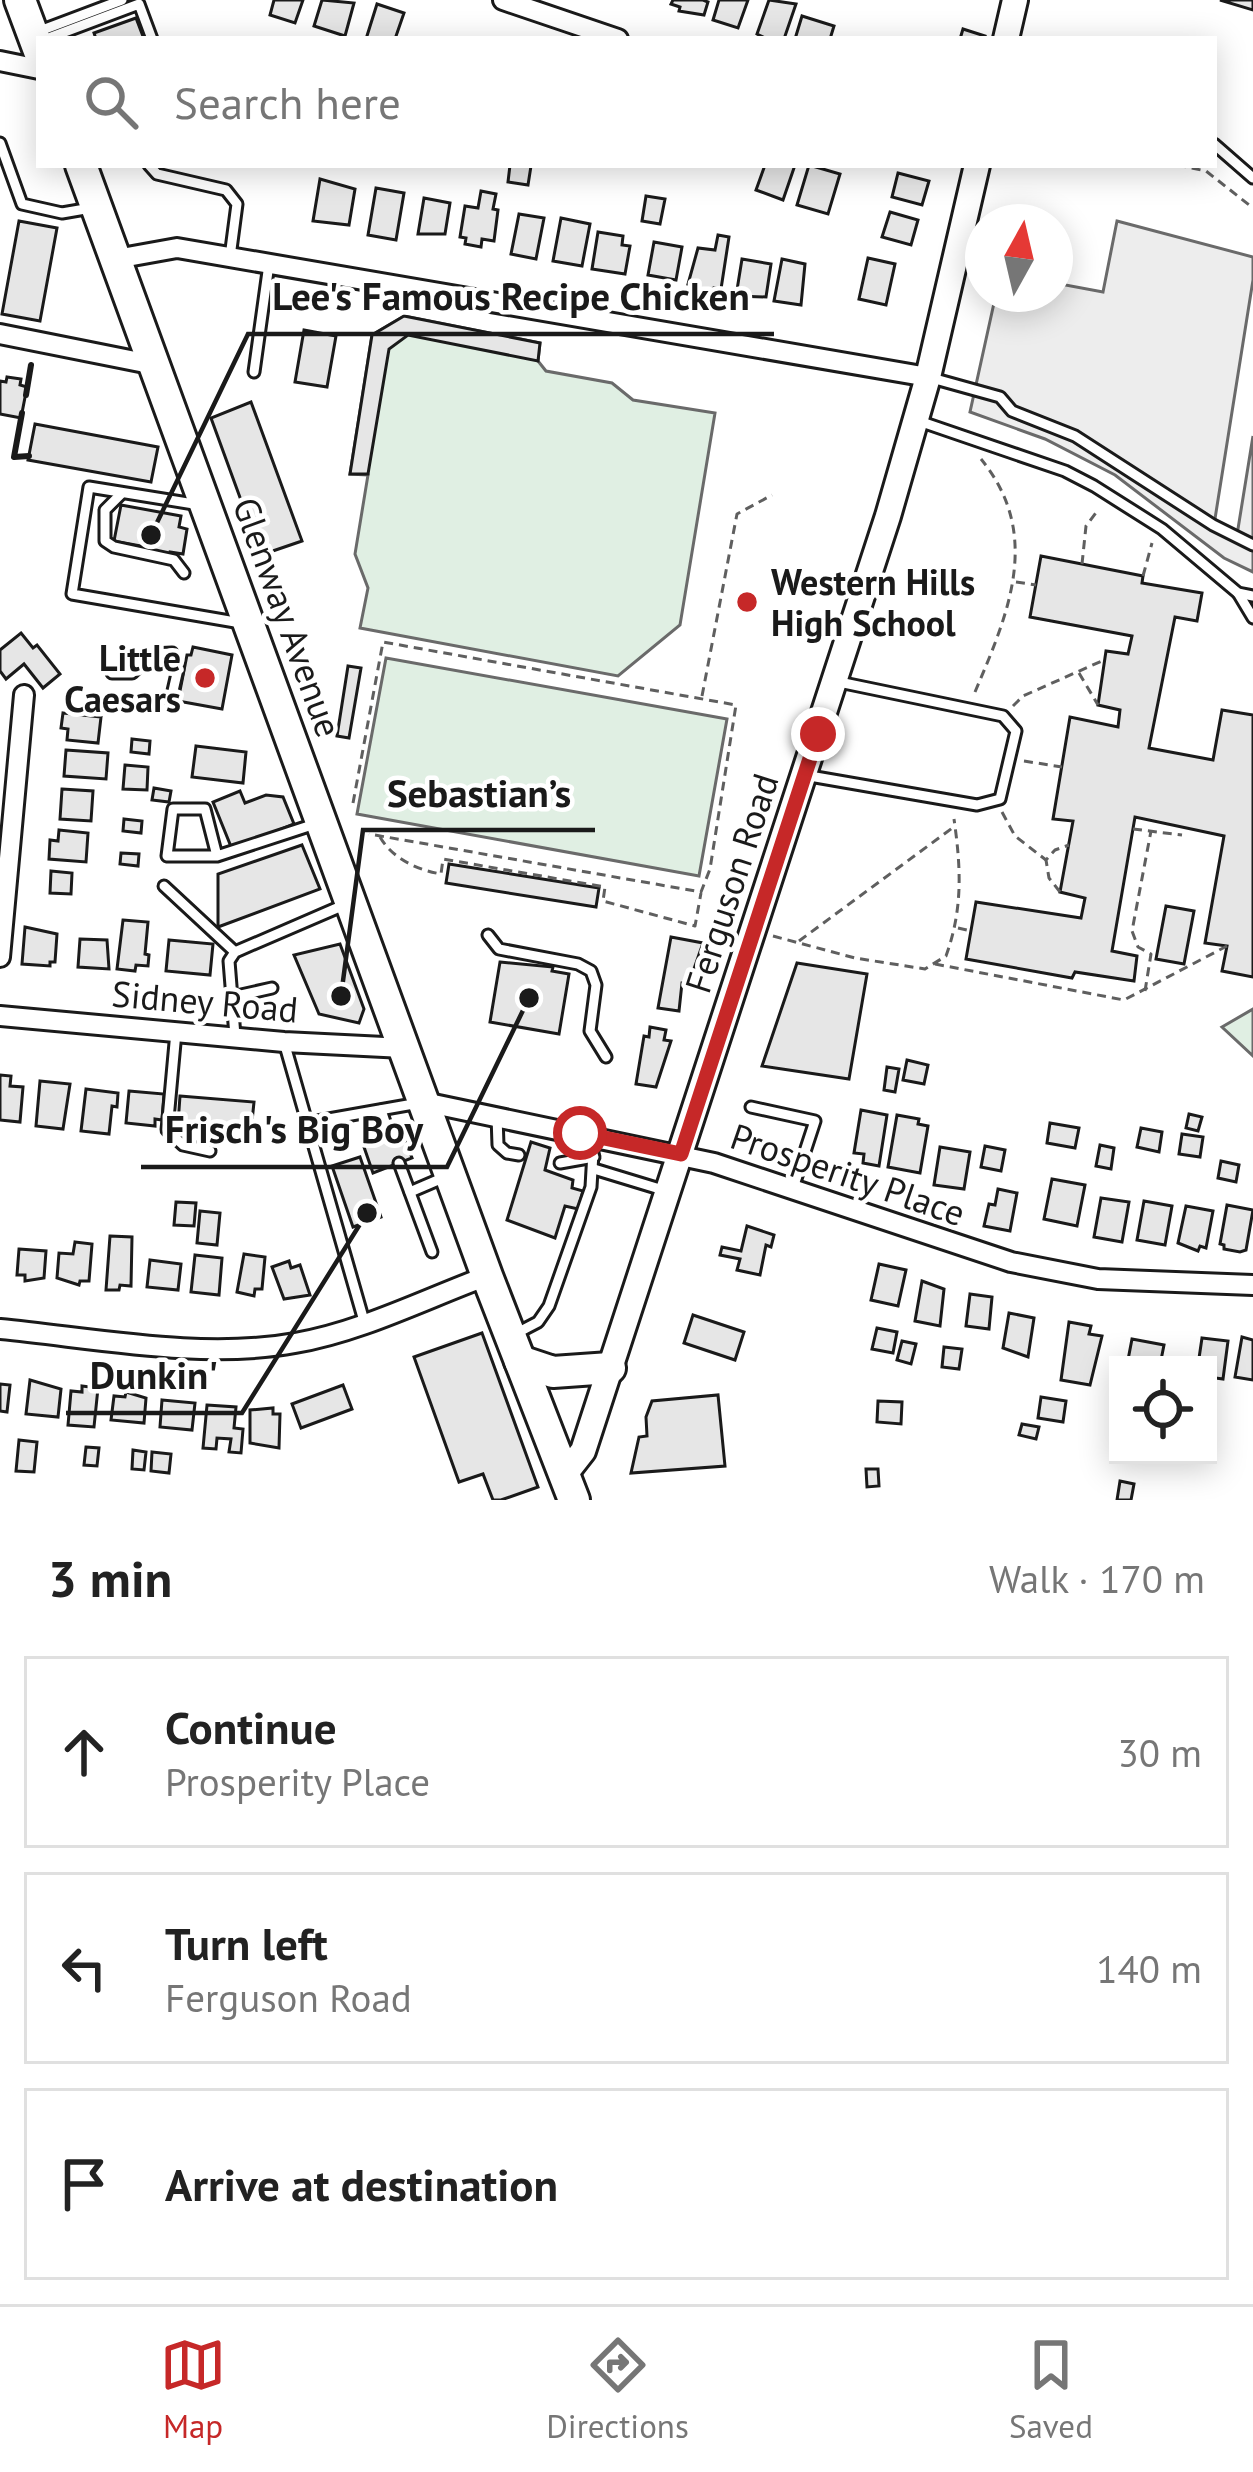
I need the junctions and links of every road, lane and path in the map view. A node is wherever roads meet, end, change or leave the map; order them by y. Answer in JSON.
{"nodes":[{"id":1,"x":20,"y":0,"type":"edge"},
{"id":2,"x":122,"y":0,"type":"edge"},
{"id":3,"x":503,"y":0,"type":"edge"},
{"id":4,"x":1015,"y":0,"type":"edge"},
{"id":5,"x":57,"y":36,"type":"edge"},
{"id":6,"x":63,"y":36,"type":"edge"},
{"id":7,"x":151,"y":36,"type":"edge"},
{"id":8,"x":609,"y":36,"type":"edge"},
{"id":9,"x":1007,"y":36,"type":"edge"},
{"id":10,"x":36,"y":39,"type":"edge"},
{"id":11,"x":36,"y":47,"type":"edge"},
{"id":12,"x":0,"y":61,"type":"edge"},
{"id":13,"x":0,"y":143,"type":"edge"},
{"id":14,"x":1217,"y":147,"type":"edge"},
{"id":15,"x":1253,"y":156,"type":"edge"},
{"id":16,"x":82,"y":168,"type":"edge"},
{"id":17,"x":152,"y":168,"type":"edge"},
{"id":18,"x":976,"y":168,"type":"edge"},
{"id":19,"x":1192,"y":168,"type":"edge"},
{"id":20,"x":1243,"y":169,"type":"junction"},
{"id":21,"x":1253,"y":178,"type":"edge"},
{"id":22,"x":96,"y":207,"type":"junction"},
{"id":23,"x":1253,"y":208,"type":"edge"},
{"id":24,"x":230,"y":257,"type":"junction"},
{"id":25,"x":116,"y":259,"type":"junction"},
{"id":26,"x":269,"y":264,"type":"junction"},
{"id":27,"x":0,"y":334,"type":"edge"},
{"id":28,"x":154,"y":365,"type":"junction"},
{"id":29,"x":254,"y":372,"type":"dead end"},
{"id":30,"x":928,"y":377,"type":"junction"},
{"id":31,"x":916,"y":420,"type":"junction"},
{"id":32,"x":979,"y":441,"type":"junction"},
{"id":33,"x":122,"y":493,"type":"junction"},
{"id":34,"x":772,"y":495,"type":"dead end"},
{"id":35,"x":1109,"y":495,"type":"junction"},
{"id":36,"x":206,"y":506,"type":"junction"},
{"id":37,"x":1162,"y":529,"type":"junction"},
{"id":38,"x":1253,"y":545,"type":"edge"},
{"id":39,"x":1082,"y":564,"type":"dead end"},
{"id":40,"x":184,"y":574,"type":"dead end"},
{"id":41,"x":1143,"y":576,"type":"dead end"},
{"id":42,"x":1014,"y":582,"type":"junction"},
{"id":43,"x":1036,"y":585,"type":"dead end"},
{"id":44,"x":1238,"y":593,"type":"junction"},
{"id":45,"x":1253,"y":596,"type":"edge"},
{"id":46,"x":1253,"y":618,"type":"edge"},
{"id":47,"x":249,"y":624,"type":"junction"},
{"id":48,"x":1104,"y":660,"type":"dead end"},
{"id":49,"x":1078,"y":671,"type":"junction"},
{"id":50,"x":112,"y":673,"type":"dead end"},
{"id":51,"x":835,"y":681,"type":"junction"},
{"id":52,"x":24,"y":695,"type":"dead end"},
{"id":53,"x":701,"y":698,"type":"junction"},
{"id":54,"x":170,"y":704,"type":"dead end"},
{"id":55,"x":1098,"y":705,"type":"dead end"},
{"id":56,"x":969,"y":707,"type":"junction"},
{"id":57,"x":1003,"y":716,"type":"junction"},
{"id":58,"x":1011,"y":758,"type":"junction"},
{"id":59,"x":1062,"y":767,"type":"dead end"},
{"id":60,"x":804,"y":776,"type":"junction"},
{"id":61,"x":1000,"y":799,"type":"junction"},
{"id":62,"x":951,"y":801,"type":"junction"},
{"id":63,"x":353,"y":803,"type":"dead end"},
{"id":64,"x":320,"y":822,"type":"junction"},
{"id":65,"x":955,"y":826,"type":"junction"},
{"id":66,"x":1133,"y":829,"type":"dead end"},
{"id":67,"x":1151,"y":831,"type":"junction"},
{"id":68,"x":369,"y":833,"type":"dead end"},
{"id":69,"x":379,"y":835,"type":"junction"},
{"id":70,"x":1182,"y":835,"type":"dead end"},
{"id":71,"x":1069,"y":845,"type":"dead end"},
{"id":72,"x":217,"y":856,"type":"junction"},
{"id":73,"x":1046,"y":860,"type":"junction"},
{"id":74,"x":164,"y":886,"type":"dead end"},
{"id":75,"x":701,"y":892,"type":"junction"},
{"id":76,"x":1060,"y":892,"type":"dead end"},
{"id":77,"x":350,"y":903,"type":"junction"},
{"id":78,"x":956,"y":928,"type":"junction"},
{"id":79,"x":754,"y":931,"type":"junction"},
{"id":80,"x":971,"y":931,"type":"dead end"},
{"id":81,"x":488,"y":935,"type":"dead end"},
{"id":82,"x":798,"y":943,"type":"junction"},
{"id":83,"x":1227,"y":946,"type":"dead end"},
{"id":84,"x":235,"y":952,"type":"junction"},
{"id":85,"x":0,"y":957,"type":"edge"},
{"id":86,"x":934,"y":964,"type":"junction"},
{"id":87,"x":272,"y":988,"type":"dead end"},
{"id":88,"x":1145,"y":991,"type":"junction"},
{"id":89,"x":232,"y":997,"type":"junction"},
{"id":90,"x":0,"y":1016,"type":"edge"},
{"id":91,"x":176,"y":1032,"type":"junction"},
{"id":92,"x":235,"y":1036,"type":"junction"},
{"id":93,"x":284,"y":1042,"type":"junction"},
{"id":94,"x":404,"y":1048,"type":"junction"},
{"id":95,"x":606,"y":1057,"type":"dead end"},
{"id":96,"x":424,"y":1102,"type":"junction"},
{"id":97,"x":751,"y":1107,"type":"dead end"},
{"id":98,"x":381,"y":1109,"type":"junction"},
{"id":99,"x":497,"y":1116,"type":"junction"},
{"id":100,"x":306,"y":1123,"type":"junction"},
{"id":101,"x":594,"y":1136,"type":"junction"},
{"id":102,"x":390,"y":1137,"type":"dead end"},
{"id":103,"x":210,"y":1151,"type":"dead end"},
{"id":104,"x":681,"y":1154,"type":"junction"},
{"id":105,"x":519,"y":1155,"type":"dead end"},
{"id":106,"x":399,"y":1163,"type":"dead end"},
{"id":107,"x":560,"y":1163,"type":"dead end"},
{"id":108,"x":594,"y":1163,"type":"junction"},
{"id":109,"x":450,"y":1174,"type":"junction"},
{"id":110,"x":793,"y":1188,"type":"junction"},
{"id":111,"x":668,"y":1191,"type":"junction"},
{"id":112,"x":410,"y":1192,"type":"junction"},
{"id":113,"x":432,"y":1252,"type":"dead end"},
{"id":114,"x":487,"y":1276,"type":"junction"},
{"id":115,"x":1253,"y":1285,"type":"edge"},
{"id":116,"x":364,"y":1322,"type":"junction"},
{"id":117,"x":0,"y":1329,"type":"edge"},
{"id":118,"x":515,"y":1349,"type":"junction"},
{"id":119,"x":610,"y":1368,"type":"junction"},
{"id":120,"x":569,"y":1487,"type":"edge"}],
"edges":[{"from":1,"to":10,"type":"main road"},
{"from":2,"to":5,"type":"lane"},
{"from":3,"to":8,"type":"street"},
{"from":4,"to":9,"type":"street"},
{"from":6,"to":7,"type":"lane"},
{"from":11,"to":12,"type":"street"},
{"from":13,"to":22,"type":"lane"},
{"from":14,"to":20,"type":"lane"},
{"from":15,"to":20,"type":"lane"},
{"from":16,"to":22,"type":"main road","name":"Glenway Avenue"},
{"from":17,"to":24,"type":"lane"},
{"from":18,"to":30,"type":"street","name":"Ferguson Road"},
{"from":19,"to":23,"type":"path"},
{"from":20,"to":21,"type":"lane"},
{"from":22,"to":25,"type":"main road","name":"Glenway Avenue"},
{"from":24,"to":25,"type":"street"},
{"from":24,"to":26,"type":"street"},
{"from":25,"to":28,"type":"main road","name":"Glenway Avenue"},
{"from":26,"to":29,"type":"lane"},
{"from":26,"to":30,"type":"street"},
{"from":27,"to":28,"type":"street"},
{"from":28,"to":36,"type":"main road","name":"Glenway Avenue"},
{"from":30,"to":31,"type":"street","name":"Ferguson Road"},
{"from":30,"to":38,"type":"lane"},
{"from":31,"to":32,"type":"lane"},
{"from":31,"to":51,"type":"street","name":"Ferguson Road"},
{"from":32,"to":35,"type":"lane"},
{"from":32,"to":42,"type":"path"},
{"from":33,"to":36,"type":"lane"},
{"from":33,"to":40,"type":"lane"},
{"from":33,"to":47,"type":"lane"},
{"from":34,"to":53,"type":"path"},
{"from":35,"to":37,"type":"lane"},
{"from":35,"to":39,"type":"path"},
{"from":36,"to":47,"type":"main road","name":"Glenway Avenue"},
{"from":37,"to":41,"type":"path"},
{"from":37,"to":44,"type":"lane"},
{"from":42,"to":43,"type":"path"},
{"from":42,"to":56,"type":"path"},
{"from":44,"to":45,"type":"lane"},
{"from":44,"to":46,"type":"lane"},
{"from":47,"to":64,"type":"main road","name":"Glenway Avenue"},
{"from":48,"to":49,"type":"path"},
{"from":49,"to":55,"type":"path"},
{"from":49,"to":57,"type":"path"},
{"from":50,"to":54,"type":"lane"},
{"from":51,"to":56,"type":"lane"},
{"from":51,"to":60,"type":"street","name":"Ferguson Road"},
{"from":52,"to":85,"type":"street"},
{"from":53,"to":63,"type":"path"},
{"from":53,"to":75,"type":"path"},
{"from":56,"to":57,"type":"lane"},
{"from":57,"to":58,"type":"lane"},
{"from":58,"to":59,"type":"path"},
{"from":58,"to":61,"type":"lane"},
{"from":60,"to":62,"type":"lane"},
{"from":60,"to":79,"type":"street","name":"Ferguson Road"},
{"from":61,"to":62,"type":"lane"},
{"from":61,"to":73,"type":"path"},
{"from":62,"to":65,"type":"path"},
{"from":64,"to":72,"type":"lane"},
{"from":64,"to":77,"type":"main road","name":"Glenway Avenue"},
{"from":65,"to":78,"type":"path"},
{"from":65,"to":82,"type":"path"},
{"from":66,"to":67,"type":"path"},
{"from":67,"to":70,"type":"path"},
{"from":67,"to":88,"type":"path"},
{"from":68,"to":69,"type":"path"},
{"from":69,"to":75,"type":"path"},
{"from":69,"to":75,"type":"path"},
{"from":71,"to":73,"type":"path"},
{"from":72,"to":72,"type":"lane"},
{"from":73,"to":76,"type":"path"},
{"from":74,"to":84,"type":"lane"},
{"from":77,"to":84,"type":"lane"},
{"from":77,"to":94,"type":"main road","name":"Glenway Avenue"},
{"from":78,"to":80,"type":"path"},
{"from":78,"to":86,"type":"path"},
{"from":79,"to":82,"type":"path"},
{"from":79,"to":104,"type":"street","name":"Ferguson Road"},
{"from":81,"to":95,"type":"lane"},
{"from":82,"to":86,"type":"path"},
{"from":83,"to":88,"type":"path"},
{"from":84,"to":89,"type":"lane"},
{"from":86,"to":88,"type":"path"},
{"from":87,"to":89,"type":"lane"},
{"from":89,"to":92,"type":"lane"},
{"from":90,"to":91,"type":"street","name":"Sidney Road"},
{"from":91,"to":92,"type":"street","name":"Sidney Road"},
{"from":91,"to":103,"type":"lane"},
{"from":92,"to":93,"type":"street","name":"Sidney Road"},
{"from":93,"to":94,"type":"street","name":"Sidney Road"},
{"from":93,"to":100,"type":"lane"},
{"from":94,"to":96,"type":"main road","name":"Glenway Avenue"},
{"from":96,"to":98,"type":"lane"},
{"from":96,"to":99,"type":"street","name":"Prosperity Place"},
{"from":96,"to":109,"type":"main road","name":"Glenway Avenue"},
{"from":97,"to":110,"type":"lane"},
{"from":98,"to":100,"type":"lane"},
{"from":98,"to":102,"type":"lane"},
{"from":99,"to":101,"type":"street","name":"Prosperity Place"},
{"from":99,"to":105,"type":"lane"},
{"from":100,"to":116,"type":"lane"},
{"from":101,"to":104,"type":"street","name":"Prosperity Place"},
{"from":101,"to":108,"type":"lane"},
{"from":104,"to":110,"type":"street","name":"Prosperity Place"},
{"from":104,"to":111,"type":"street","name":"Ferguson Road"},
{"from":106,"to":112,"type":"lane"},
{"from":107,"to":108,"type":"lane"},
{"from":108,"to":111,"type":"lane"},
{"from":108,"to":118,"type":"lane"},
{"from":109,"to":112,"type":"lane"},
{"from":109,"to":114,"type":"main road","name":"Glenway Avenue"},
{"from":110,"to":115,"type":"street","name":"Prosperity Place"},
{"from":111,"to":119,"type":"street","name":"Ferguson Road"},
{"from":112,"to":113,"type":"lane"},
{"from":114,"to":116,"type":"street"},
{"from":114,"to":118,"type":"main road","name":"Glenway Avenue"},
{"from":116,"to":117,"type":"street"},
{"from":118,"to":119,"type":"main road"},
{"from":118,"to":120,"type":"main road","name":"Glenway Avenue"},
{"from":119,"to":120,"type":"street","name":"Ferguson Road"}]}
